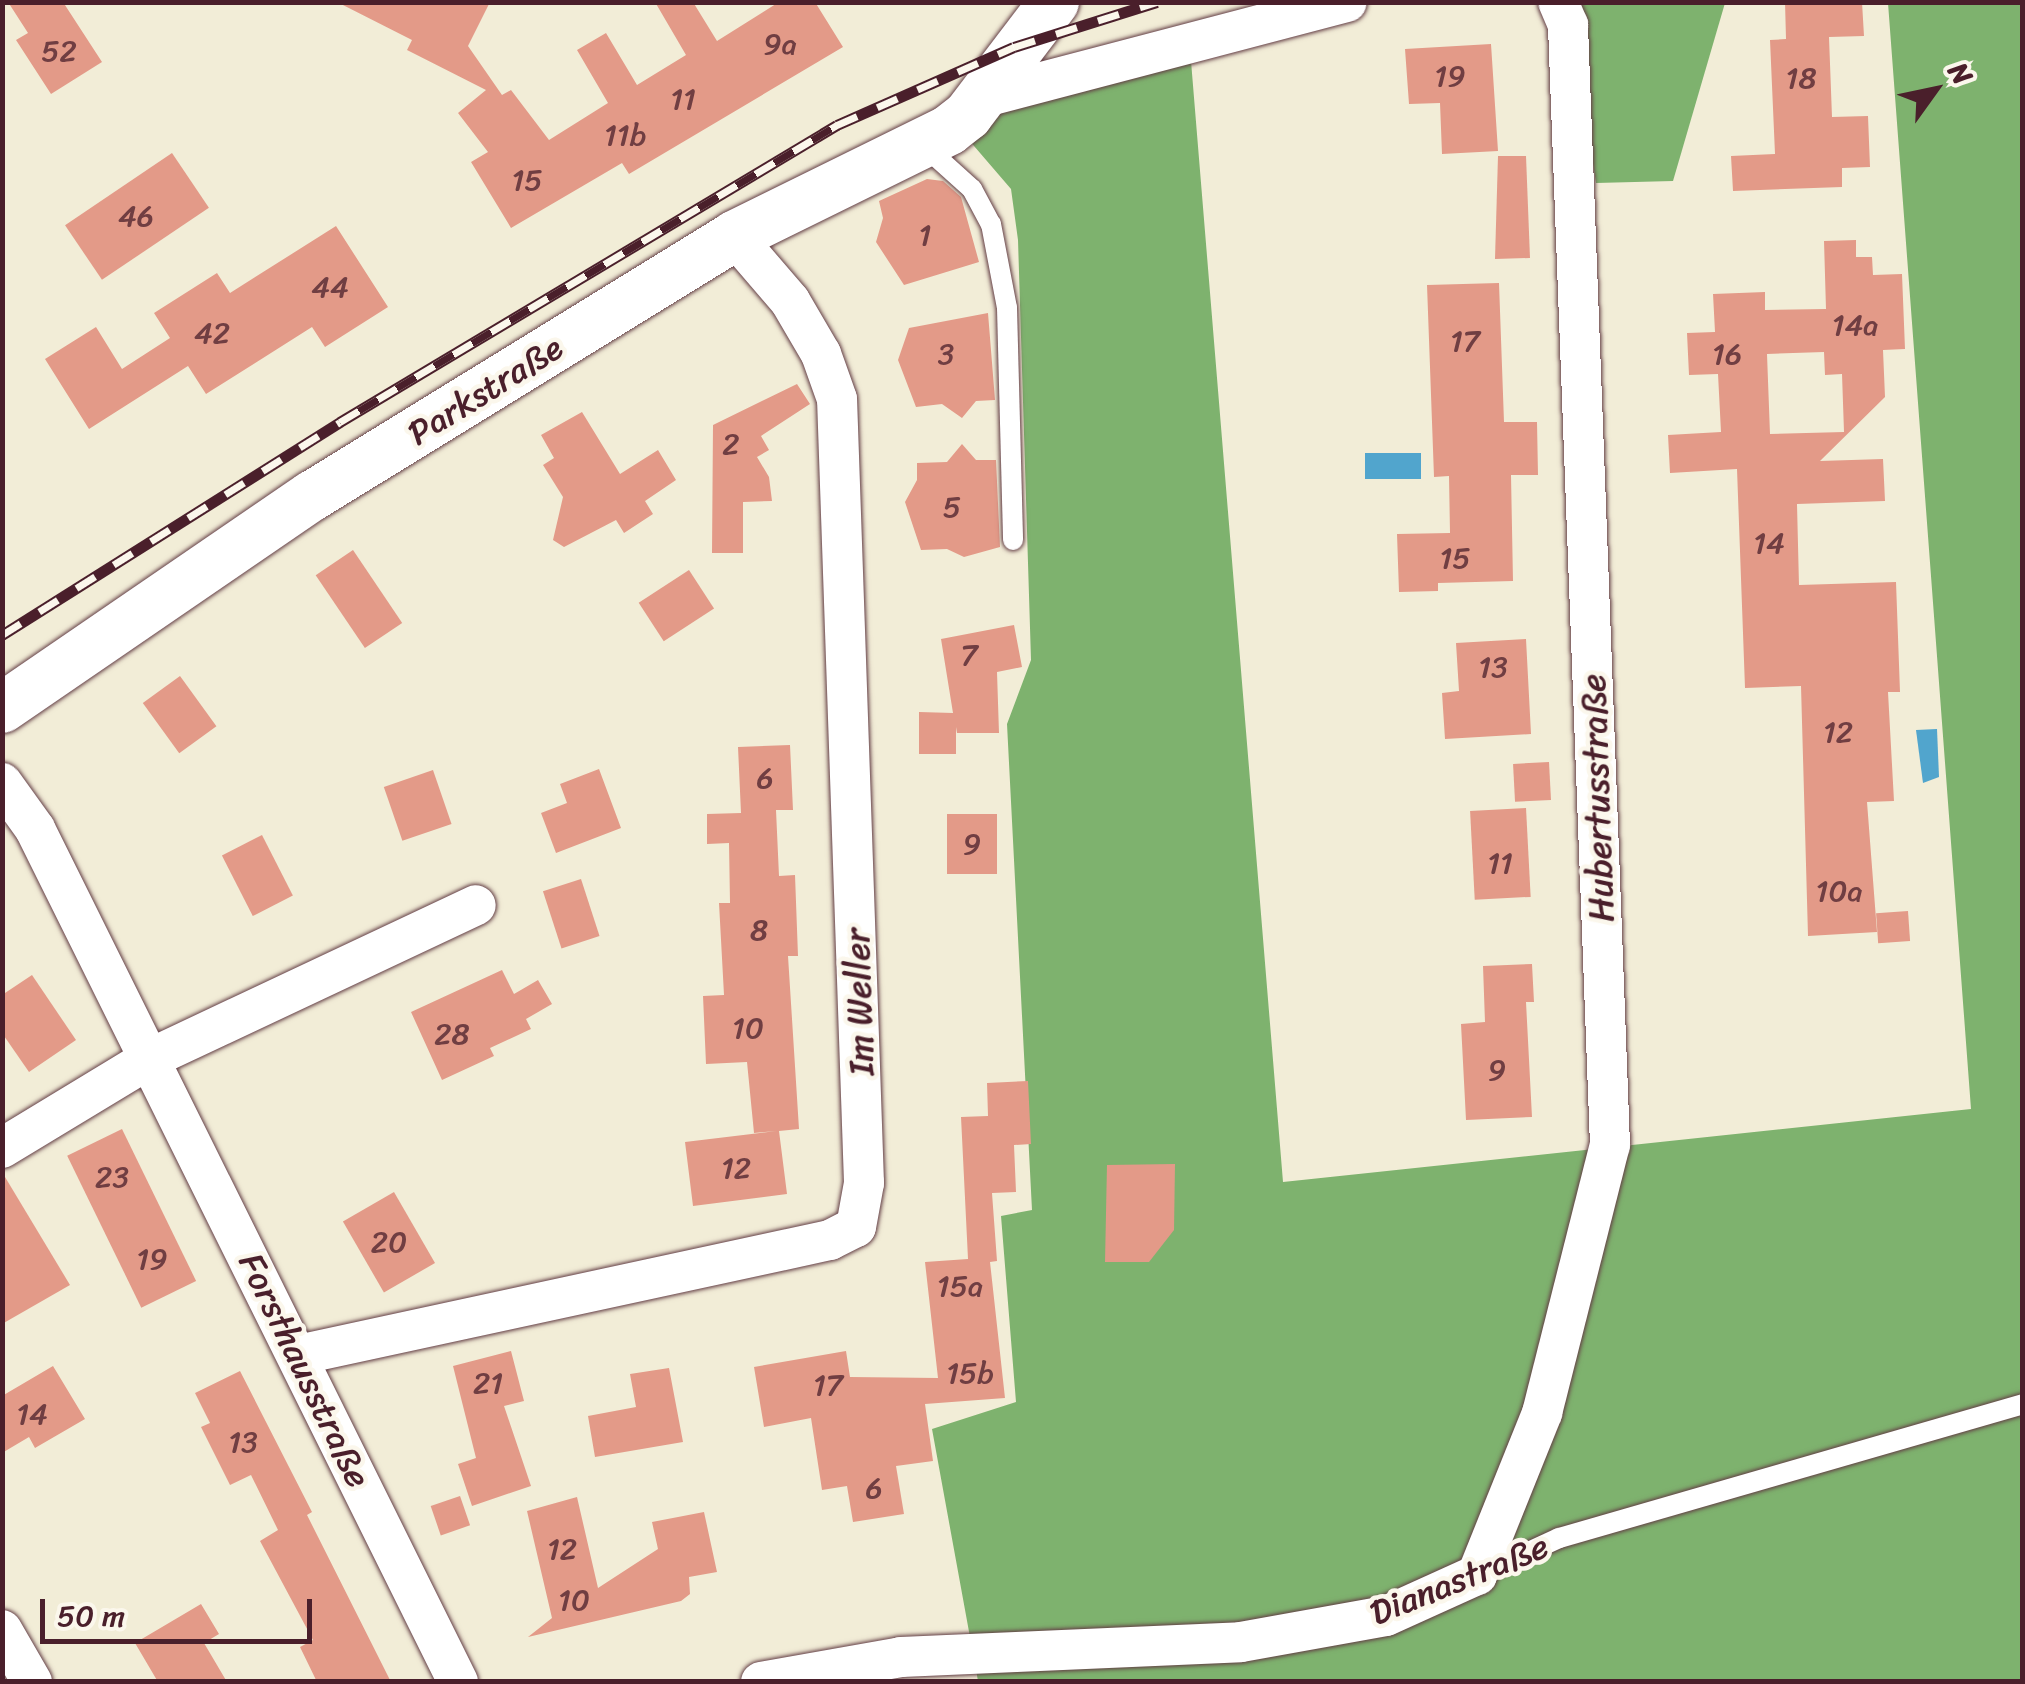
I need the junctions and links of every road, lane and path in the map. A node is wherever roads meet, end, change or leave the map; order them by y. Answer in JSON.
{"nodes":[{"id":1,"x":1054,"y":2,"type":"edge"},
{"id":2,"x":1347,"y":2,"type":"edge"},
{"id":3,"x":1558,"y":2,"type":"edge"},
{"id":4,"x":981,"y":98,"type":"junction"},
{"id":5,"x":921,"y":142,"type":"junction"},
{"id":6,"x":734,"y":236,"type":"junction"},
{"id":7,"x":1013,"y":540,"type":"dead end"},
{"id":8,"x":2,"y":708,"type":"edge"},
{"id":9,"x":2,"y":783,"type":"edge"},
{"id":10,"x":476,"y":905,"type":"dead end"},
{"id":11,"x":150,"y":1059,"type":"junction"},
{"id":12,"x":2,"y":1148,"type":"edge"},
{"id":13,"x":298,"y":1354,"type":"junction"},
{"id":14,"x":2022,"y":1404,"type":"edge"},
{"id":15,"x":1477,"y":1575,"type":"junction"},
{"id":16,"x":2,"y":1630,"type":"edge"},
{"id":17,"x":32,"y":1682,"type":"edge"},
{"id":18,"x":458,"y":1682,"type":"edge"},
{"id":19,"x":761,"y":1682,"type":"edge"}],
"edges":[{"from":1,"to":4,"type":"street","name":"Parkstraße"},
{"from":2,"to":4,"type":"street","name":"Parkstraße"},
{"from":3,"to":15,"type":"street","name":"Hubertusstraße"},
{"from":4,"to":5,"type":"street","name":"Parkstraße"},
{"from":5,"to":6,"type":"street","name":"Parkstraße"},
{"from":5,"to":7,"type":"lane"},
{"from":6,"to":8,"type":"street","name":"Parkstraße"},
{"from":6,"to":13,"type":"street","name":"Im Weller"},
{"from":9,"to":11,"type":"street","name":"Forsthausstraße"},
{"from":10,"to":11,"type":"street"},
{"from":11,"to":12,"type":"street"},
{"from":11,"to":13,"type":"street","name":"Forsthausstraße"},
{"from":13,"to":18,"type":"street","name":"Forsthausstraße"},
{"from":14,"to":15,"type":"lane","name":"Dianastraße"},
{"from":15,"to":19,"type":"street","name":"Dianastraße"},
{"from":16,"to":17,"type":"street"}]}
